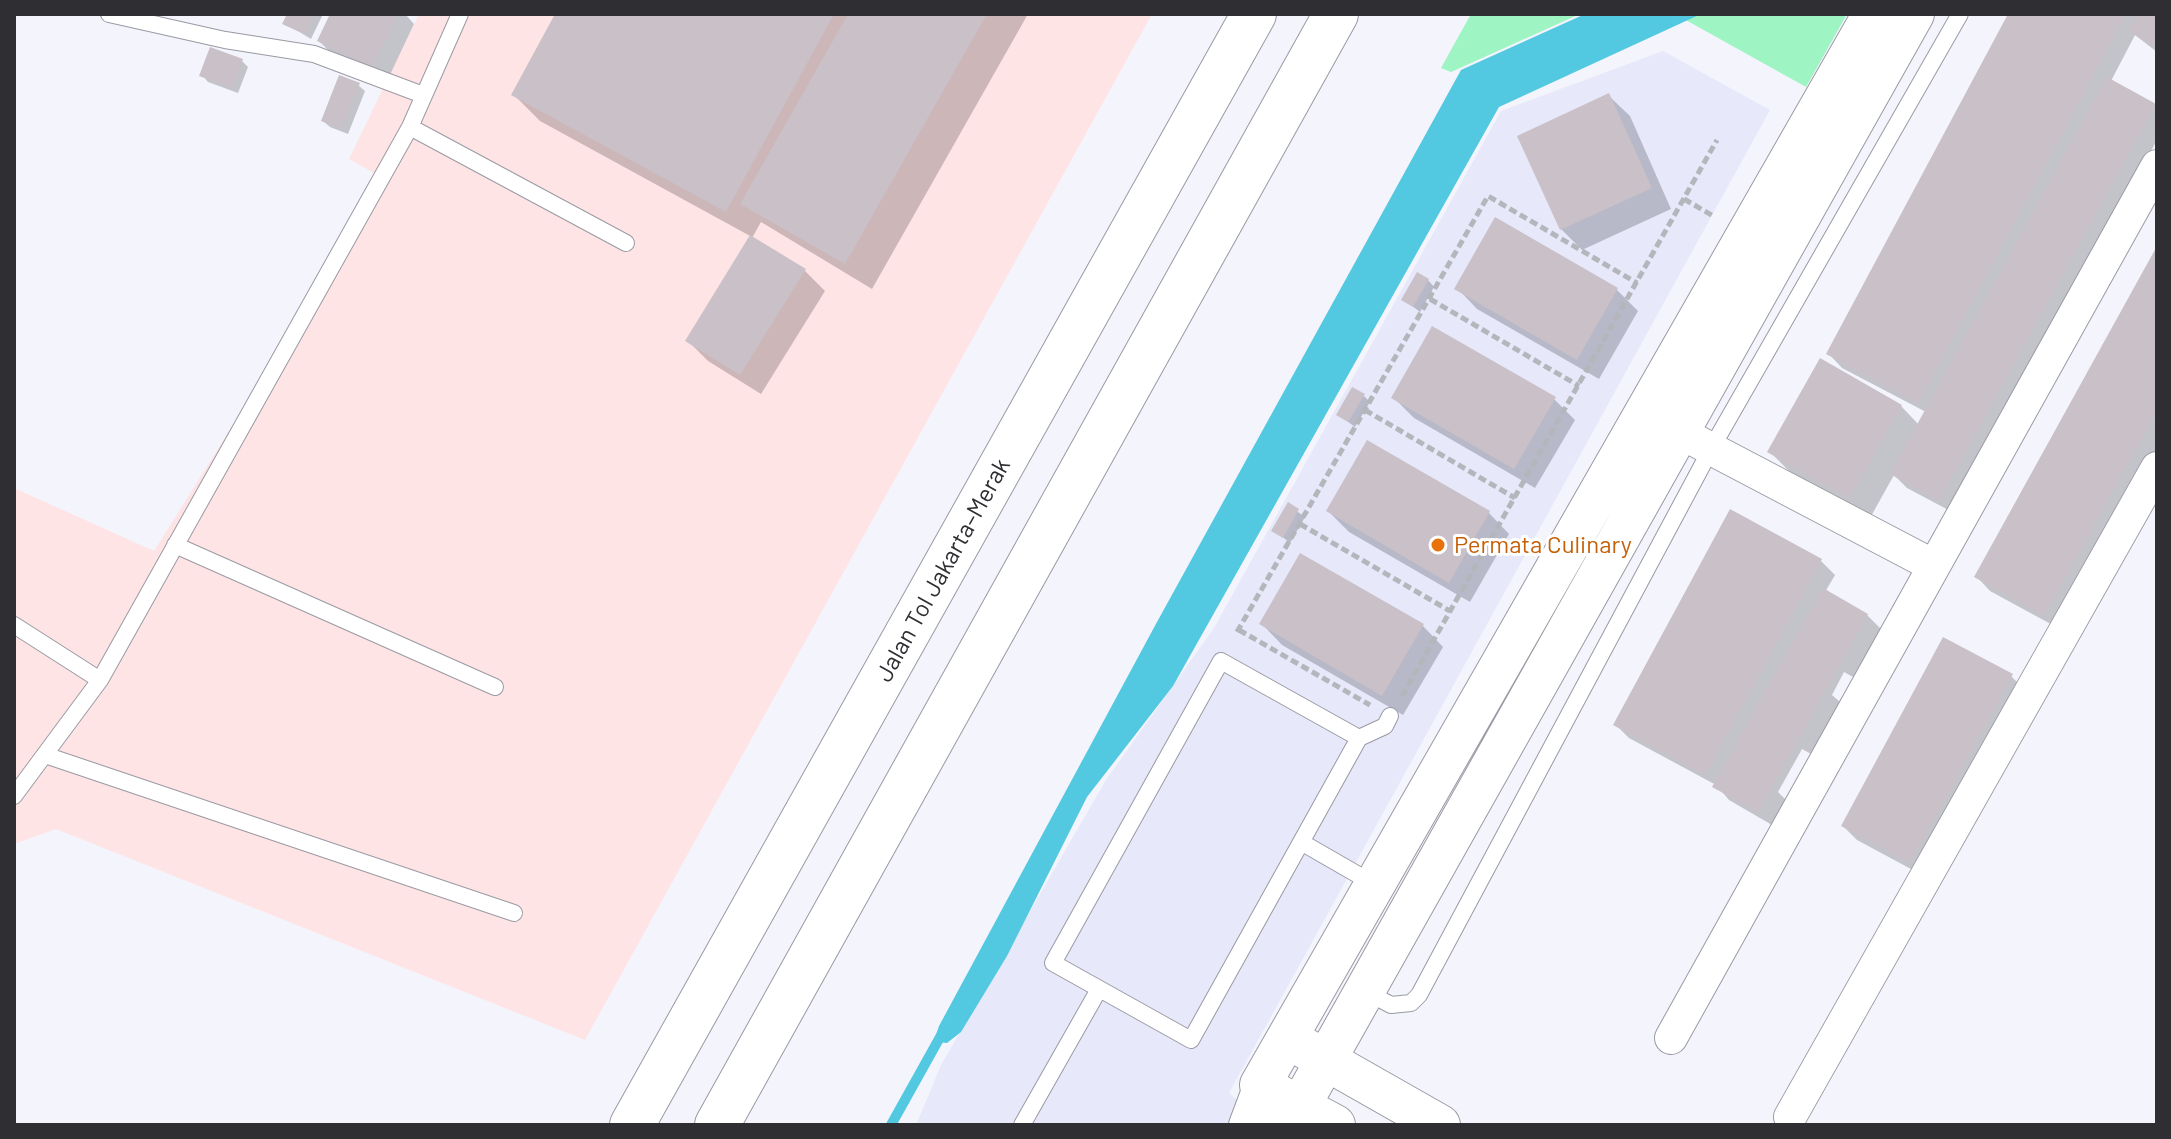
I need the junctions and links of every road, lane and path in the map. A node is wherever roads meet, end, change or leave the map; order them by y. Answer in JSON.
{"nodes":[{"id":1,"x":109,"y":14,"type":"edge"},
{"id":2,"x":460,"y":14,"type":"edge"},
{"id":3,"x":1254,"y":14,"type":"edge"},
{"id":4,"x":1336,"y":14,"type":"edge"},
{"id":5,"x":1873,"y":14,"type":"edge"},
{"id":6,"x":1914,"y":14,"type":"edge"},
{"id":7,"x":1960,"y":14,"type":"edge"},
{"id":8,"x":423,"y":95,"type":"junction"},
{"id":9,"x":410,"y":127,"type":"junction"},
{"id":10,"x":1717,"y":140,"type":"dead end"},
{"id":11,"x":2157,"y":166,"type":"edge"},
{"id":12,"x":626,"y":243,"type":"dead end"},
{"id":13,"x":1637,"y":283,"type":"junction"},
{"id":14,"x":1430,"y":299,"type":"junction"},
{"id":15,"x":1579,"y":386,"type":"junction"},
{"id":16,"x":1365,"y":410,"type":"junction"},
{"id":17,"x":1695,"y":440,"type":"junction"},
{"id":18,"x":2157,"y":468,"type":"edge"},
{"id":19,"x":1515,"y":498,"type":"junction"},
{"id":20,"x":1300,"y":524,"type":"junction"},
{"id":21,"x":175,"y":545,"type":"junction"},
{"id":22,"x":1934,"y":566,"type":"junction"},
{"id":23,"x":1450,"y":611,"type":"junction"},
{"id":24,"x":14,"y":625,"type":"edge"},
{"id":25,"x":1239,"y":630,"type":"junction"},
{"id":26,"x":1221,"y":661,"type":"junction"},
{"id":27,"x":100,"y":680,"type":"junction"},
{"id":28,"x":495,"y":687,"type":"dead end"},
{"id":29,"x":1390,"y":716,"type":"junction"},
{"id":30,"x":1359,"y":738,"type":"junction"},
{"id":31,"x":45,"y":755,"type":"junction"},
{"id":32,"x":14,"y":796,"type":"edge"},
{"id":33,"x":1301,"y":842,"type":"junction"},
{"id":34,"x":1374,"y":884,"type":"junction"},
{"id":35,"x":514,"y":913,"type":"dead end"},
{"id":36,"x":1098,"y":991,"type":"junction"},
{"id":37,"x":1287,"y":1038,"type":"junction"},
{"id":38,"x":1671,"y":1038,"type":"dead end"},
{"id":39,"x":1325,"y":1060,"type":"junction"},
{"id":40,"x":1260,"y":1085,"type":"junction"},
{"id":41,"x":1790,"y":1117,"type":"dead end"},
{"id":42,"x":1313,"y":1121,"type":"edge"},
{"id":43,"x":632,"y":1125,"type":"edge"},
{"id":44,"x":717,"y":1125,"type":"edge"},
{"id":45,"x":1022,"y":1125,"type":"edge"},
{"id":46,"x":1245,"y":1125,"type":"edge"},
{"id":47,"x":1440,"y":1125,"type":"edge"}],
"edges":[{"from":1,"to":8,"type":"lane"},
{"from":2,"to":8,"type":"lane"},
{"from":3,"to":43,"type":"highway","name":"Jalan Tol Jakarta–Merak"},
{"from":4,"to":44,"type":"highway"},
{"from":5,"to":34,"type":"street"},
{"from":6,"to":17,"type":"street"},
{"from":7,"to":17,"type":"lane"},
{"from":8,"to":9,"type":"lane"},
{"from":9,"to":12,"type":"lane"},
{"from":9,"to":21,"type":"lane"},
{"from":10,"to":13,"type":"path"},
{"from":11,"to":22,"type":"street"},
{"from":13,"to":14,"type":"path"},
{"from":13,"to":15,"type":"path"},
{"from":14,"to":15,"type":"path"},
{"from":14,"to":16,"type":"path"},
{"from":15,"to":19,"type":"path"},
{"from":16,"to":19,"type":"path"},
{"from":16,"to":20,"type":"path"},
{"from":17,"to":22,"type":"street"},
{"from":17,"to":39,"type":"street"},
{"from":18,"to":41,"type":"street"},
{"from":19,"to":23,"type":"path"},
{"from":20,"to":23,"type":"path"},
{"from":20,"to":25,"type":"path"},
{"from":21,"to":27,"type":"lane"},
{"from":21,"to":28,"type":"lane"},
{"from":22,"to":38,"type":"street"},
{"from":23,"to":29,"type":"path"},
{"from":24,"to":27,"type":"lane"},
{"from":25,"to":26,"type":"path"},
{"from":25,"to":29,"type":"path"},
{"from":26,"to":30,"type":"lane"},
{"from":26,"to":36,"type":"lane"},
{"from":27,"to":31,"type":"lane"},
{"from":29,"to":30,"type":"lane"},
{"from":30,"to":33,"type":"lane"},
{"from":31,"to":32,"type":"lane"},
{"from":31,"to":35,"type":"lane"},
{"from":33,"to":34,"type":"lane"},
{"from":33,"to":36,"type":"lane"},
{"from":34,"to":37,"type":"street"},
{"from":36,"to":45,"type":"lane"},
{"from":37,"to":39,"type":"street"},
{"from":37,"to":40,"type":"street"},
{"from":39,"to":42,"type":"street"},
{"from":39,"to":47,"type":"street"},
{"from":40,"to":42,"type":"street"},
{"from":40,"to":46,"type":"street"}]}
